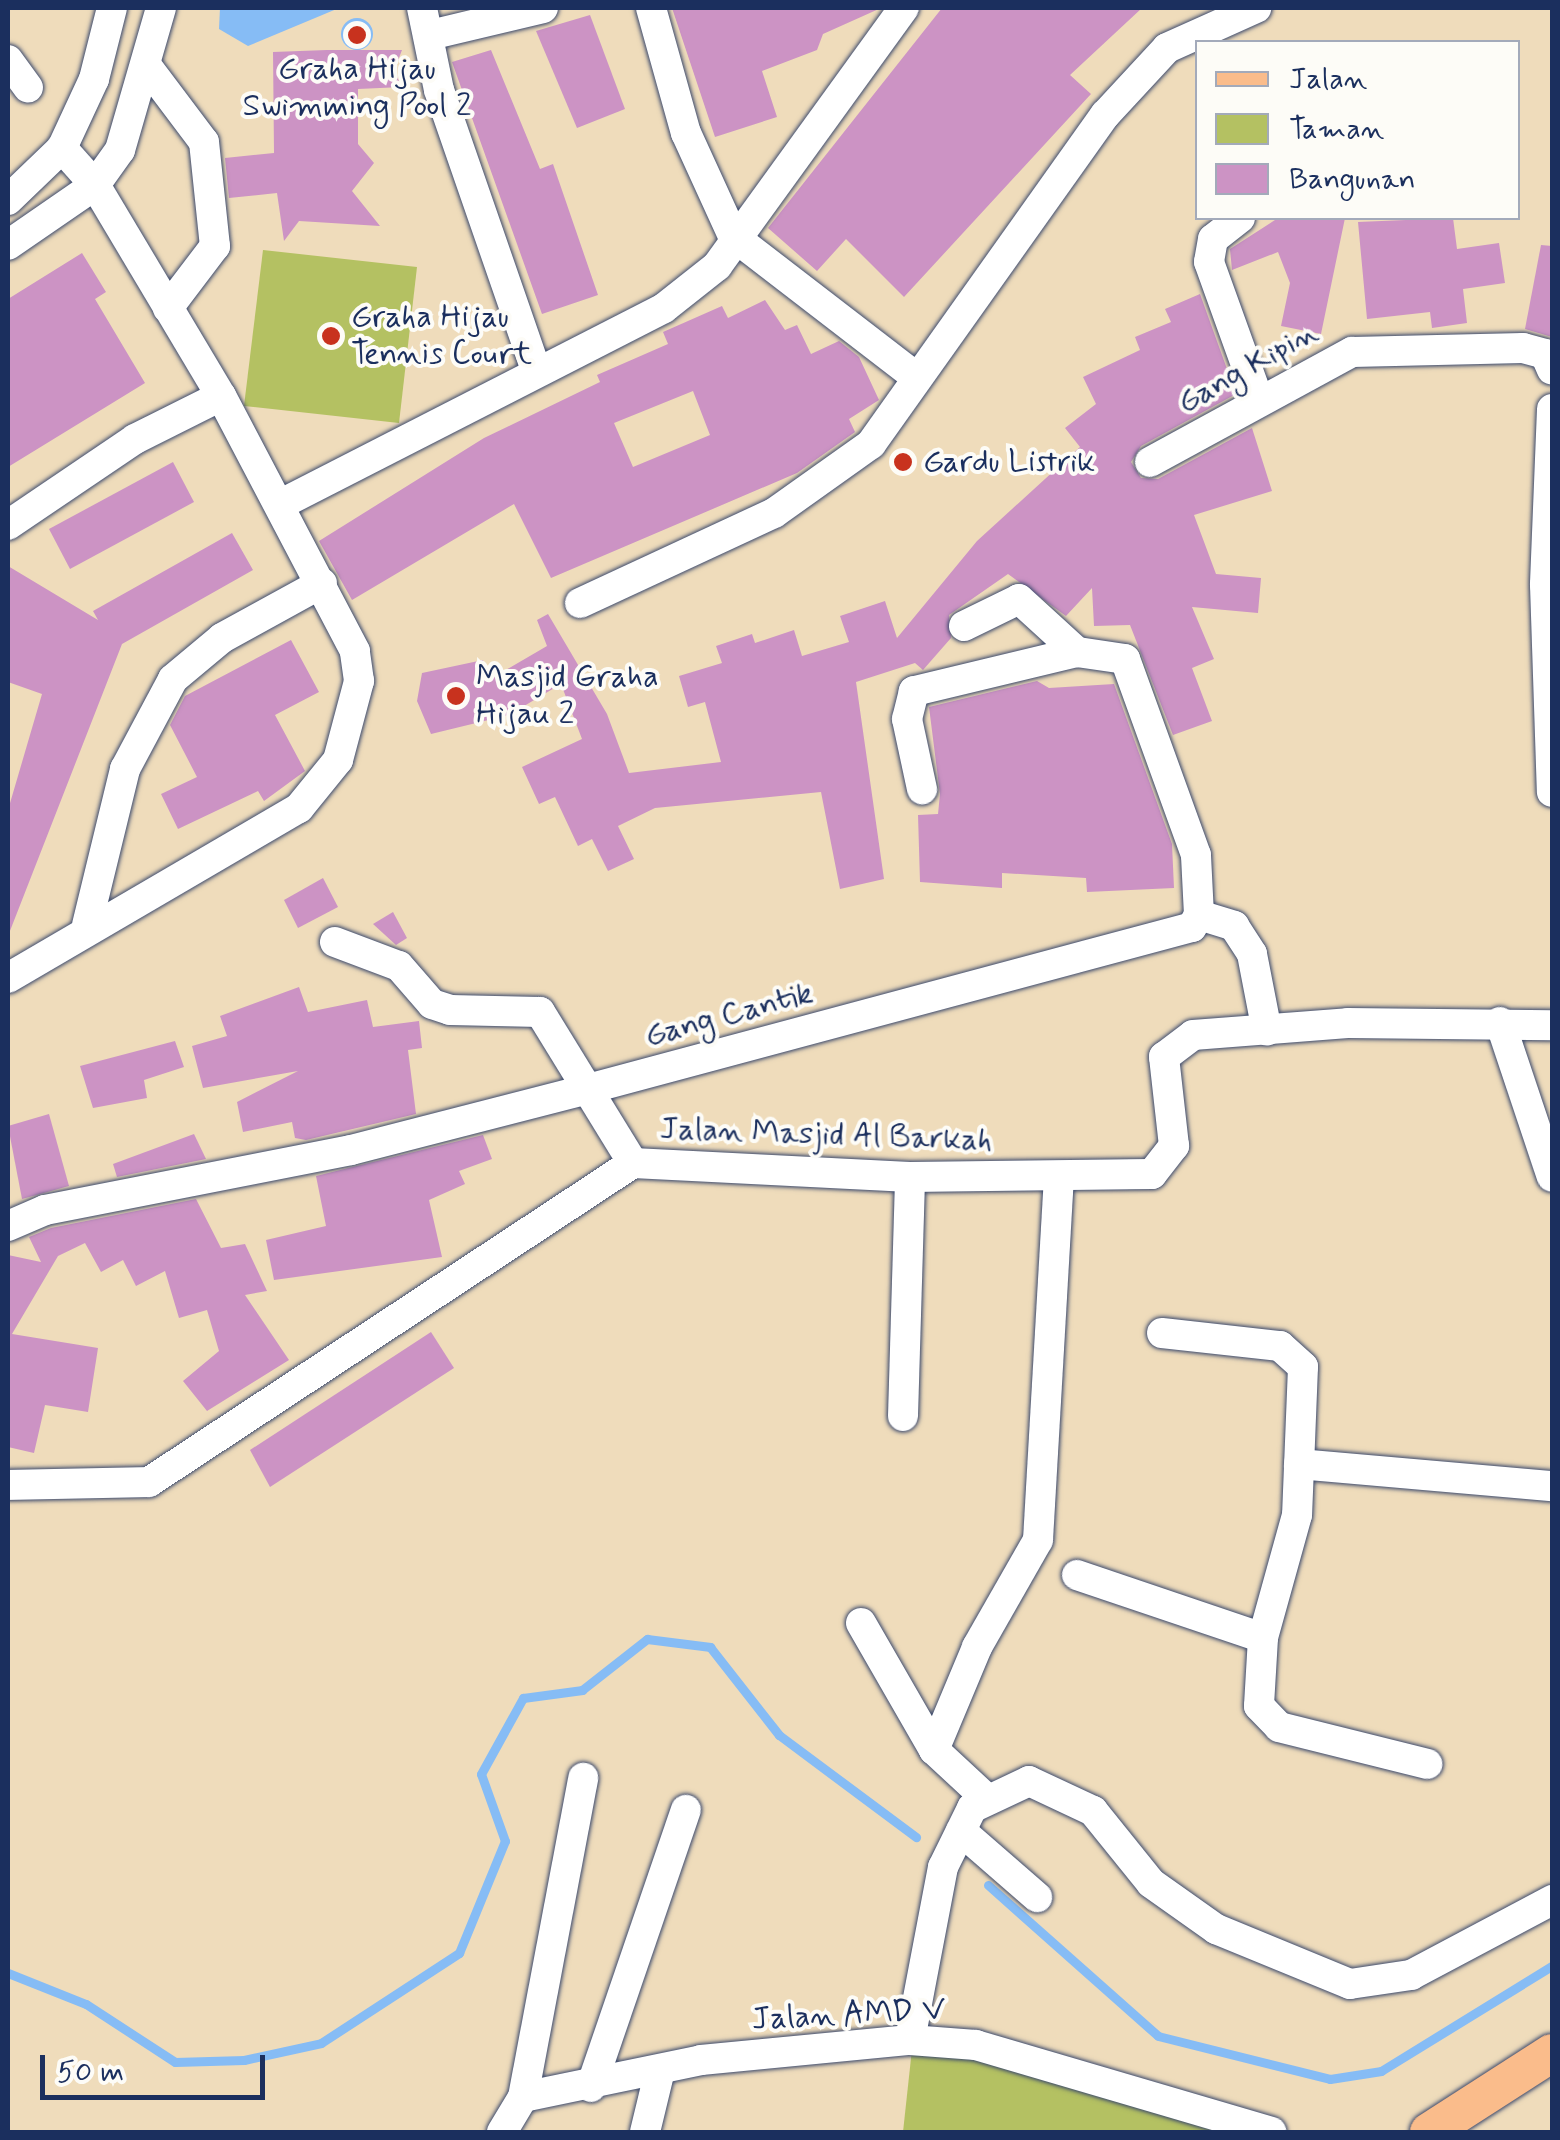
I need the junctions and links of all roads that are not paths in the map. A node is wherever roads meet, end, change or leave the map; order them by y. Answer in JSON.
{"nodes":[{"id":1,"x":112,"y":8,"type":"edge"},
{"id":2,"x":161,"y":8,"type":"edge"},
{"id":3,"x":544,"y":8,"type":"edge"},
{"id":4,"x":651,"y":8,"type":"edge"},
{"id":5,"x":904,"y":8,"type":"edge"},
{"id":6,"x":1256,"y":8,"type":"edge"},
{"id":7,"x":426,"y":21,"type":"edge"},
{"id":8,"x":8,"y":60,"type":"edge"},
{"id":9,"x":148,"y":69,"type":"junction"},
{"id":10,"x":28,"y":88,"type":"dead end"},
{"id":11,"x":62,"y":148,"type":"junction"},
{"id":12,"x":95,"y":185,"type":"junction"},
{"id":13,"x":8,"y":200,"type":"edge"},
{"id":14,"x":1237,"y":220,"type":"edge"},
{"id":15,"x":734,"y":236,"type":"junction"},
{"id":16,"x":8,"y":245,"type":"edge"},
{"id":17,"x":168,"y":308,"type":"junction"},
{"id":18,"x":535,"y":367,"type":"junction"},
{"id":19,"x":1552,"y":370,"type":"edge"},
{"id":20,"x":916,"y":377,"type":"junction"},
{"id":21,"x":221,"y":396,"type":"junction"},
{"id":22,"x":1259,"y":401,"type":"junction"},
{"id":23,"x":1552,"y":408,"type":"edge"},
{"id":24,"x":1150,"y":462,"type":"dead end"},
{"id":25,"x":281,"y":504,"type":"junction"},
{"id":26,"x":8,"y":526,"type":"edge"},
{"id":27,"x":322,"y":583,"type":"junction"},
{"id":28,"x":580,"y":603,"type":"dead end"},
{"id":29,"x":964,"y":626,"type":"dead end"},
{"id":30,"x":1078,"y":652,"type":"junction"},
{"id":31,"x":922,"y":789,"type":"dead end"},
{"id":32,"x":1552,"y":792,"type":"edge"},
{"id":33,"x":1199,"y":915,"type":"junction"},
{"id":34,"x":87,"y":925,"type":"junction"},
{"id":35,"x":335,"y":942,"type":"dead end"},
{"id":36,"x":8,"y":978,"type":"edge"},
{"id":37,"x":1500,"y":1022,"type":"junction"},
{"id":38,"x":1552,"y":1025,"type":"edge"},
{"id":39,"x":1267,"y":1031,"type":"junction"},
{"id":40,"x":588,"y":1089,"type":"junction"},
{"id":41,"x":633,"y":1162,"type":"junction"},
{"id":42,"x":910,"y":1177,"type":"junction"},
{"id":43,"x":1059,"y":1177,"type":"junction"},
{"id":44,"x":1552,"y":1178,"type":"edge"},
{"id":45,"x":8,"y":1226,"type":"edge"},
{"id":46,"x":1162,"y":1333,"type":"dead end"},
{"id":47,"x":903,"y":1416,"type":"dead end"},
{"id":48,"x":1300,"y":1464,"type":"junction"},
{"id":49,"x":8,"y":1485,"type":"edge"},
{"id":50,"x":1552,"y":1486,"type":"edge"},
{"id":51,"x":1077,"y":1575,"type":"dead end"},
{"id":52,"x":861,"y":1623,"type":"dead end"},
{"id":53,"x":1262,"y":1638,"type":"junction"},
{"id":54,"x":934,"y":1750,"type":"junction"},
{"id":55,"x":1426,"y":1764,"type":"dead end"},
{"id":56,"x":583,"y":1778,"type":"dead end"},
{"id":57,"x":988,"y":1799,"type":"junction"},
{"id":58,"x":686,"y":1810,"type":"dead end"},
{"id":59,"x":961,"y":1830,"type":"junction"},
{"id":60,"x":1037,"y":1897,"type":"dead end"},
{"id":61,"x":1552,"y":1900,"type":"edge"},
{"id":62,"x":910,"y":2040,"type":"junction"},
{"id":63,"x":1552,"y":2054,"type":"edge"},
{"id":64,"x":660,"y":2070,"type":"junction"},
{"id":65,"x":590,"y":2087,"type":"junction"},
{"id":66,"x":523,"y":2097,"type":"junction"},
{"id":67,"x":502,"y":2132,"type":"edge"},
{"id":68,"x":645,"y":2132,"type":"edge"},
{"id":69,"x":1271,"y":2132,"type":"edge"},
{"id":70,"x":1430,"y":2132,"type":"edge"}],
"edges":[{"from":1,"to":11,"type":"street"},
{"from":2,"to":9,"type":"street"},
{"from":3,"to":7,"type":"street"},
{"from":4,"to":15,"type":"street"},
{"from":5,"to":15,"type":"street"},
{"from":6,"to":20,"type":"street"},
{"from":7,"to":18,"type":"street"},
{"from":8,"to":10,"type":"street"},
{"from":9,"to":12,"type":"street"},
{"from":9,"to":17,"type":"street"},
{"from":11,"to":12,"type":"street"},
{"from":11,"to":13,"type":"street"},
{"from":12,"to":16,"type":"street"},
{"from":12,"to":17,"type":"street"},
{"from":14,"to":22,"type":"street"},
{"from":15,"to":18,"type":"street"},
{"from":15,"to":20,"type":"street"},
{"from":17,"to":21,"type":"street"},
{"from":18,"to":25,"type":"street"},
{"from":19,"to":22,"type":"street","name":"Gang Kipin"},
{"from":20,"to":28,"type":"street"},
{"from":21,"to":25,"type":"street"},
{"from":21,"to":26,"type":"street"},
{"from":22,"to":24,"type":"street","name":"Gang Kipin"},
{"from":23,"to":32,"type":"street"},
{"from":25,"to":27,"type":"street"},
{"from":27,"to":34,"type":"street"},
{"from":27,"to":34,"type":"street"},
{"from":29,"to":30,"type":"street"},
{"from":30,"to":31,"type":"street"},
{"from":30,"to":33,"type":"street"},
{"from":33,"to":39,"type":"street"},
{"from":33,"to":40,"type":"street","name":"Gang Cantik"},
{"from":34,"to":36,"type":"street"},
{"from":35,"to":40,"type":"street"},
{"from":37,"to":38,"type":"street","name":"Jalan Masjid Al Barkah"},
{"from":37,"to":39,"type":"street","name":"Jalan Masjid Al Barkah"},
{"from":37,"to":44,"type":"street"},
{"from":39,"to":43,"type":"street","name":"Jalan Masjid Al Barkah"},
{"from":40,"to":41,"type":"street"},
{"from":40,"to":45,"type":"street","name":"Gang Cantik"},
{"from":41,"to":42,"type":"street","name":"Jalan Masjid Al Barkah"},
{"from":41,"to":49,"type":"street","name":"Jalan Masjid Al Barkah"},
{"from":42,"to":43,"type":"street","name":"Jalan Masjid Al Barkah"},
{"from":42,"to":47,"type":"street"},
{"from":43,"to":54,"type":"street"},
{"from":46,"to":48,"type":"street"},
{"from":48,"to":50,"type":"street"},
{"from":48,"to":53,"type":"street"},
{"from":51,"to":53,"type":"street"},
{"from":52,"to":54,"type":"street"},
{"from":53,"to":55,"type":"street"},
{"from":54,"to":57,"type":"street"},
{"from":56,"to":66,"type":"street"},
{"from":57,"to":59,"type":"street"},
{"from":57,"to":61,"type":"street"},
{"from":58,"to":65,"type":"street"},
{"from":59,"to":60,"type":"street"},
{"from":59,"to":62,"type":"street"},
{"from":62,"to":64,"type":"street","name":"Jalan AMD V"},
{"from":62,"to":69,"type":"street","name":"Jalan AMD V"},
{"from":63,"to":70,"type":"main road"},
{"from":64,"to":65,"type":"street","name":"Jalan AMD V"},
{"from":64,"to":68,"type":"street"},
{"from":65,"to":66,"type":"street","name":"Jalan AMD V"},
{"from":66,"to":67,"type":"street"}]}
